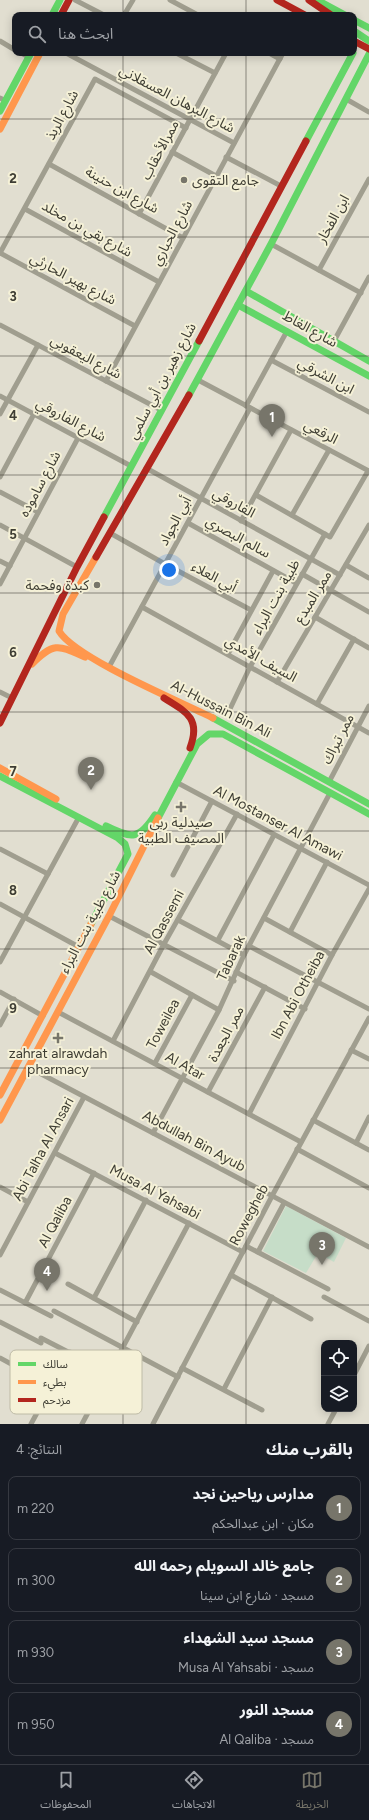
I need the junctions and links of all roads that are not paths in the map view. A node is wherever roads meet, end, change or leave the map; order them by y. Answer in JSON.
{"nodes":[{"id":1,"x":60,"y":0,"type":"edge"},
{"id":2,"x":69,"y":0,"type":"edge"},
{"id":3,"x":75,"y":0,"type":"edge"},
{"id":4,"x":133,"y":0,"type":"edge"},
{"id":5,"x":170,"y":0,"type":"edge"},
{"id":6,"x":278,"y":0,"type":"edge"},
{"id":7,"x":309,"y":0,"type":"edge"},
{"id":8,"x":317,"y":0,"type":"edge"},
{"id":9,"x":54,"y":12,"type":"edge"},
{"id":10,"x":63,"y":12,"type":"edge"},
{"id":11,"x":98,"y":12,"type":"edge"},
{"id":12,"x":126,"y":12,"type":"edge"},
{"id":13,"x":192,"y":12,"type":"edge"},
{"id":14,"x":299,"y":12,"type":"edge"},
{"id":15,"x":327,"y":12,"type":"edge"},
{"id":16,"x":339,"y":12,"type":"edge"},
{"id":17,"x":357,"y":22,"type":"edge"},
{"id":18,"x":369,"y":28,"type":"edge"},
{"id":19,"x":357,"y":33,"type":"edge"},
{"id":20,"x":0,"y":41,"type":"edge"},
{"id":21,"x":369,"y":41,"type":"edge"},
{"id":22,"x":357,"y":43,"type":"edge"},
{"id":23,"x":12,"y":48,"type":"edge"},
{"id":24,"x":369,"y":49,"type":"edge"},
{"id":25,"x":369,"y":54,"type":"edge"},
{"id":26,"x":29,"y":56,"type":"edge"},
{"id":27,"x":38,"y":56,"type":"edge"},
{"id":28,"x":72,"y":56,"type":"edge"},
{"id":29,"x":182,"y":56,"type":"edge"},
{"id":30,"x":224,"y":56,"type":"edge"},
{"id":31,"x":274,"y":56,"type":"edge"},
{"id":32,"x":282,"y":56,"type":"edge"},
{"id":33,"x":351,"y":56,"type":"edge"},
{"id":34,"x":280,"y":59,"type":"junction"},
{"id":35,"x":215,"y":73,"type":"junction"},
{"id":36,"x":3,"y":99,"type":"edge"},
{"id":37,"x":346,"y":99,"type":"junction"},
{"id":38,"x":0,"y":111,"type":"edge"},
{"id":39,"x":369,"y":112,"type":"edge"},
{"id":40,"x":190,"y":120,"type":"junction"},
{"id":41,"x":186,"y":128,"type":"junction"},
{"id":42,"x":0,"y":129,"type":"edge"},
{"id":43,"x":234,"y":143,"type":"junction"},
{"id":44,"x":172,"y":152,"type":"junction"},
{"id":45,"x":226,"y":157,"type":"junction"},
{"id":46,"x":49,"y":164,"type":"junction"},
{"id":47,"x":216,"y":176,"type":"junction"},
{"id":48,"x":369,"y":179,"type":"edge"},
{"id":49,"x":281,"y":186,"type":"junction"},
{"id":50,"x":25,"y":209,"type":"junction"},
{"id":51,"x":139,"y":214,"type":"junction"},
{"id":52,"x":183,"y":238,"type":"junction"},
{"id":53,"x":271,"y":244,"type":"junction"},
{"id":54,"x":0,"y":253,"type":"edge"},
{"id":55,"x":319,"y":270,"type":"junction"},
{"id":56,"x":369,"y":277,"type":"edge"},
{"id":57,"x":159,"y":282,"type":"junction"},
{"id":58,"x":246,"y":291,"type":"junction"},
{"id":59,"x":361,"y":293,"type":"junction"},
{"id":60,"x":238,"y":304,"type":"junction"},
{"id":61,"x":0,"y":325,"type":"edge"},
{"id":62,"x":135,"y":326,"type":"junction"},
{"id":63,"x":287,"y":331,"type":"junction"},
{"id":64,"x":334,"y":341,"type":"junction"},
{"id":65,"x":38,"y":345,"type":"junction"},
{"id":66,"x":271,"y":360,"type":"junction"},
{"id":67,"x":369,"y":361,"type":"edge"},
{"id":68,"x":369,"y":376,"type":"edge"},
{"id":69,"x":198,"y":380,"type":"junction"},
{"id":70,"x":106,"y":381,"type":"junction"},
{"id":71,"x":0,"y":396,"type":"edge"},
{"id":72,"x":7,"y":400,"type":"junction"},
{"id":73,"x":248,"y":407,"type":"junction"},
{"id":74,"x":161,"y":410,"type":"junction"},
{"id":75,"x":369,"y":412,"type":"edge"},
{"id":76,"x":0,"y":414,"type":"edge"},
{"id":77,"x":34,"y":414,"type":"junction"},
{"id":78,"x":291,"y":430,"type":"junction"},
{"id":79,"x":78,"y":438,"type":"junction"},
{"id":80,"x":329,"y":450,"type":"junction"},
{"id":81,"x":132,"y":466,"type":"junction"},
{"id":82,"x":146,"y":468,"type":"junction"},
{"id":83,"x":369,"y":471,"type":"edge"},
{"id":84,"x":0,"y":476,"type":"edge"},
{"id":85,"x":0,"y":492,"type":"edge"},
{"id":86,"x":256,"y":495,"type":"junction"},
{"id":87,"x":201,"y":498,"type":"junction"},
{"id":88,"x":38,"y":512,"type":"junction"},
{"id":89,"x":292,"y":516,"type":"junction"},
{"id":90,"x":241,"y":521,"type":"junction"},
{"id":91,"x":188,"y":523,"type":"junction"},
{"id":92,"x":369,"y":524,"type":"edge"},
{"id":93,"x":0,"y":525,"type":"edge"},
{"id":94,"x":110,"y":532,"type":"junction"},
{"id":95,"x":328,"y":535,"type":"junction"},
{"id":96,"x":24,"y":538,"type":"junction"},
{"id":97,"x":311,"y":558,"type":"junction"},
{"id":98,"x":0,"y":561,"type":"edge"},
{"id":99,"x":165,"y":564,"type":"junction"},
{"id":100,"x":346,"y":565,"type":"junction"},
{"id":101,"x":10,"y":566,"type":"junction"},
{"id":102,"x":77,"y":567,"type":"junction"},
{"id":103,"x":273,"y":571,"type":"junction"},
{"id":104,"x":302,"y":574,"type":"junction"},
{"id":105,"x":340,"y":575,"type":"junction"},
{"id":106,"x":369,"y":578,"type":"edge"},
{"id":107,"x":296,"y":583,"type":"junction"},
{"id":108,"x":0,"y":584,"type":"edge"},
{"id":109,"x":331,"y":590,"type":"junction"},
{"id":110,"x":142,"y":607,"type":"junction"},
{"id":111,"x":251,"y":610,"type":"junction"},
{"id":112,"x":369,"y":612,"type":"edge"},
{"id":113,"x":315,"y":617,"type":"junction"},
{"id":114,"x":62,"y":636,"type":"joint"},
{"id":115,"x":354,"y":639,"type":"junction"},
{"id":116,"x":369,"y":648,"type":"edge"},
{"id":117,"x":228,"y":654,"type":"junction"},
{"id":118,"x":109,"y":667,"type":"junction"},
{"id":119,"x":250,"y":667,"type":"junction"},
{"id":120,"x":28,"y":668,"type":"junction"},
{"id":121,"x":277,"y":682,"type":"junction"},
{"id":122,"x":141,"y":683,"type":"junction"},
{"id":123,"x":0,"y":692,"type":"edge"},
{"id":124,"x":12,"y":698,"type":"junction"},
{"id":125,"x":317,"y":704,"type":"junction"},
{"id":126,"x":369,"y":706,"type":"edge"},
{"id":127,"x":229,"y":711,"type":"dead end"},
{"id":128,"x":0,"y":723,"type":"edge"},
{"id":129,"x":358,"y":727,"type":"junction"},
{"id":130,"x":369,"y":732,"type":"edge"},
{"id":131,"x":203,"y":737,"type":"joint"},
{"id":132,"x":0,"y":768,"type":"edge"},
{"id":133,"x":0,"y":776,"type":"edge"},
{"id":134,"x":176,"y":782,"type":"junction"},
{"id":135,"x":329,"y":782,"type":"junction"},
{"id":136,"x":330,"y":793,"type":"junction"},
{"id":137,"x":212,"y":801,"type":"junction"},
{"id":138,"x":369,"y":804,"type":"edge"},
{"id":139,"x":237,"y":814,"type":"junction"},
{"id":140,"x":369,"y":814,"type":"edge"},
{"id":141,"x":79,"y":817,"type":"junction"},
{"id":142,"x":274,"y":835,"type":"junction"},
{"id":143,"x":0,"y":848,"type":"edge"},
{"id":144,"x":301,"y":848,"type":"junction"},
{"id":145,"x":326,"y":862,"type":"junction"},
{"id":146,"x":48,"y":874,"type":"junction"},
{"id":147,"x":173,"y":875,"type":"dead end"},
{"id":148,"x":369,"y":885,"type":"edge"},
{"id":149,"x":369,"y":889,"type":"edge"},
{"id":150,"x":0,"y":904,"type":"edge"},
{"id":151,"x":109,"y":916,"type":"junction"},
{"id":152,"x":24,"y":917,"type":"junction"},
{"id":153,"x":264,"y":918,"type":"junction"},
{"id":154,"x":178,"y":920,"type":"junction"},
{"id":155,"x":290,"y":932,"type":"junction"},
{"id":156,"x":218,"y":940,"type":"junction"},
{"id":157,"x":164,"y":944,"type":"junction"},
{"id":158,"x":249,"y":946,"type":"junction"},
{"id":159,"x":79,"y":947,"type":"junction"},
{"id":160,"x":244,"y":955,"type":"junction"},
{"id":161,"x":332,"y":955,"type":"junction"},
{"id":162,"x":1,"y":958,"type":"edge"},
{"id":163,"x":151,"y":972,"type":"junction"},
{"id":164,"x":236,"y":972,"type":"junction"},
{"id":165,"x":234,"y":981,"type":"junction"},
{"id":166,"x":319,"y":982,"type":"junction"},
{"id":167,"x":265,"y":987,"type":"junction"},
{"id":168,"x":0,"y":992,"type":"edge"},
{"id":169,"x":192,"y":995,"type":"junction"},
{"id":170,"x":14,"y":999,"type":"junction"},
{"id":171,"x":305,"y":1008,"type":"junction"},
{"id":172,"x":369,"y":1009,"type":"edge"},
{"id":173,"x":219,"y":1010,"type":"junction"},
{"id":174,"x":58,"y":1012,"type":"junction"},
{"id":175,"x":43,"y":1016,"type":"junction"},
{"id":176,"x":369,"y":1018,"type":"edge"},
{"id":177,"x":0,"y":1025,"type":"edge"},
{"id":178,"x":113,"y":1041,"type":"junction"},
{"id":179,"x":351,"y":1050,"type":"junction"},
{"id":180,"x":369,"y":1059,"type":"edge"},
{"id":181,"x":155,"y":1064,"type":"junction"},
{"id":182,"x":28,"y":1067,"type":"junction"},
{"id":183,"x":182,"y":1078,"type":"junction"},
{"id":184,"x":208,"y":1092,"type":"junction"},
{"id":185,"x":0,"y":1095,"type":"edge"},
{"id":186,"x":84,"y":1097,"type":"junction"},
{"id":187,"x":249,"y":1114,"type":"junction"},
{"id":188,"x":369,"y":1117,"type":"edge"},
{"id":189,"x":0,"y":1120,"type":"edge"},
{"id":190,"x":313,"y":1120,"type":"junction"},
{"id":191,"x":153,"y":1133,"type":"junction"},
{"id":192,"x":301,"y":1142,"type":"junction"},
{"id":193,"x":356,"y":1142,"type":"junction"},
{"id":194,"x":297,"y":1149,"type":"junction"},
{"id":195,"x":369,"y":1150,"type":"edge"},
{"id":196,"x":55,"y":1153,"type":"junction"},
{"id":197,"x":94,"y":1173,"type":"junction"},
{"id":198,"x":0,"y":1187,"type":"edge"},
{"id":199,"x":369,"y":1188,"type":"edge"},
{"id":200,"x":272,"y":1196,"type":"junction"},
{"id":201,"x":146,"y":1200,"type":"junction"},
{"id":202,"x":28,"y":1202,"type":"junction"},
{"id":203,"x":284,"y":1203,"type":"junction"},
{"id":204,"x":189,"y":1223,"type":"junction"},
{"id":205,"x":246,"y":1246,"type":"junction"},
{"id":206,"x":369,"y":1247,"type":"edge"},
{"id":207,"x":243,"y":1252,"type":"junction"},
{"id":208,"x":258,"y":1252,"type":"junction"},
{"id":209,"x":0,"y":1255,"type":"edge"},
{"id":210,"x":230,"y":1275,"type":"junction"},
{"id":211,"x":68,"y":1284,"type":"dead end"},
{"id":212,"x":328,"y":1289,"type":"dead end"},
{"id":213,"x":0,"y":1290,"type":"edge"},
{"id":214,"x":272,"y":1297,"type":"junction"},
{"id":215,"x":324,"y":1297,"type":"dead end"},
{"id":216,"x":94,"y":1298,"type":"junction"},
{"id":217,"x":25,"y":1303,"type":"junction"},
{"id":218,"x":54,"y":1311,"type":"dead end"},
{"id":219,"x":51,"y":1316,"type":"dead end"},
{"id":220,"x":311,"y":1320,"type":"dead end"},
{"id":221,"x":369,"y":1321,"type":"edge"},
{"id":222,"x":0,"y":1322,"type":"edge"},
{"id":223,"x":137,"y":1322,"type":"junction"},
{"id":224,"x":369,"y":1346,"type":"edge"},
{"id":225,"x":123,"y":1348,"type":"junction"},
{"id":226,"x":65,"y":1350,"type":"edge"},
{"id":227,"x":127,"y":1350,"type":"edge"},
{"id":228,"x":0,"y":1358,"type":"edge"},
{"id":229,"x":142,"y":1358,"type":"edge"},
{"id":230,"x":10,"y":1363,"type":"edge"},
{"id":231,"x":182,"y":1368,"type":"junction"},
{"id":232,"x":357,"y":1369,"type":"edge"},
{"id":233,"x":178,"y":1377,"type":"junction"},
{"id":234,"x":224,"y":1389,"type":"junction"},
{"id":235,"x":262,"y":1410,"type":"dead end"},
{"id":236,"x":334,"y":1412,"type":"edge"},
{"id":237,"x":36,"y":1414,"type":"edge"},
{"id":238,"x":87,"y":1414,"type":"edge"},
{"id":239,"x":31,"y":1424,"type":"edge"},
{"id":240,"x":82,"y":1424,"type":"edge"},
{"id":241,"x":153,"y":1424,"type":"edge"},
{"id":242,"x":328,"y":1424,"type":"edge"}],
"edges":[{"from":1,"to":9,"type":"main road"},
{"from":2,"to":10,"type":"main road"},
{"from":3,"to":11,"type":"street"},
{"from":4,"to":12,"type":"street"},
{"from":5,"to":13,"type":"street"},
{"from":6,"to":14,"type":"main road"},
{"from":7,"to":15,"type":"main road"},
{"from":8,"to":16,"type":"main road"},
{"from":17,"to":18,"type":"main road"},
{"from":19,"to":21,"type":"main road"},
{"from":20,"to":23,"type":"street"},
{"from":22,"to":24,"type":"main road"},
{"from":25,"to":37,"type":"main road","name":"شارع زهير بن أبي سلمي"},
{"from":26,"to":36,"type":"main road"},
{"from":27,"to":42,"type":"main road"},
{"from":28,"to":40,"type":"street","name":"شارع البرهان العسقلاني"},
{"from":29,"to":35,"type":"street"},
{"from":30,"to":35,"type":"street","name":"ممرالأحقاب"},
{"from":31,"to":34,"type":"street"},
{"from":32,"to":34,"type":"street","name":"شارع الحباري"},
{"from":33,"to":49,"type":"main road","name":"شارع زهير بن أبي سلمي"},
{"from":34,"to":43,"type":"street","name":"شارع الحباري"},
{"from":35,"to":40,"type":"street","name":"ممرالأحقاب"},
{"from":36,"to":38,"type":"main road"},
{"from":37,"to":39,"type":"street"},
{"from":37,"to":53,"type":"main road","name":"شارع زهير بن أبي سلمي"},
{"from":40,"to":41,"type":"street","name":"ممرالأحقاب"},
{"from":40,"to":43,"type":"street","name":"شارع البرهان العسقلاني"},
{"from":41,"to":44,"type":"street","name":"ممرالأحقاب"},
{"from":41,"to":46,"type":"street","name":"شارع الربذ"},
{"from":43,"to":45,"type":"street","name":"شارع الحباري"},
{"from":44,"to":47,"type":"street"},
{"from":44,"to":51,"type":"street","name":"ممرالأحقاب"},
{"from":45,"to":47,"type":"street","name":"شارع الحباري"},
{"from":45,"to":49,"type":"street"},
{"from":46,"to":50,"type":"street","name":"شارع الربذ"},
{"from":46,"to":51,"type":"street","name":"شارع ابن حنينة"},
{"from":47,"to":52,"type":"street","name":"شارع الحباري"},
{"from":48,"to":55,"type":"street","name":"ابن الفخار"},
{"from":49,"to":74,"type":"main road","name":"شارع زهير بن أبي سلمي"},
{"from":50,"to":54,"type":"street","name":"شارع الربذ"},
{"from":50,"to":57,"type":"street","name":"شارع بقي بن مخلد"},
{"from":51,"to":52,"type":"street","name":"شارع ابن حنينة"},
{"from":52,"to":57,"type":"street","name":"شارع الحباري"},
{"from":53,"to":55,"type":"street"},
{"from":53,"to":58,"type":"main road","name":"شارع زهير بن أبي سلمي"},
{"from":54,"to":62,"type":"street","name":"شارع بهير الحارثي"},
{"from":55,"to":59,"type":"street"},
{"from":56,"to":59,"type":"street"},
{"from":57,"to":62,"type":"street","name":"شارع الحباري"},
{"from":58,"to":60,"type":"main road","name":"شارع زهير بن أبي سلمي"},
{"from":58,"to":64,"type":"main road","name":"شارع الغاط"},
{"from":59,"to":64,"type":"street"},
{"from":60,"to":63,"type":"main road","name":"شارع الغاط"},
{"from":60,"to":69,"type":"main road","name":"شارع زهير بن أبي سلمي"},
{"from":61,"to":65,"type":"street","name":"شارع اليعقوبي"},
{"from":62,"to":70,"type":"street","name":"شارع الحباري"},
{"from":63,"to":66,"type":"street","name":"أبي الجواد"},
{"from":63,"to":68,"type":"main road","name":"شارع الغاط"},
{"from":64,"to":67,"type":"main road","name":"شارع الغاط"},
{"from":65,"to":70,"type":"street","name":"شارع اليعقوبي"},
{"from":65,"to":72,"type":"street"},
{"from":66,"to":73,"type":"street","name":"أبي الجواد"},
{"from":66,"to":75,"type":"street","name":"ابن الشرقي"},
{"from":69,"to":73,"type":"street","name":"الرقعي"},
{"from":69,"to":82,"type":"main road","name":"شارع زهير بن أبي سلمي"},
{"from":70,"to":74,"type":"street","name":"شارع اليعقوبي"},
{"from":71,"to":72,"type":"street","name":"شارع الفاروقي"},
{"from":72,"to":76,"type":"street"},
{"from":72,"to":77,"type":"street","name":"شارع الفاروقي"},
{"from":73,"to":78,"type":"street","name":"الرقعي"},
{"from":73,"to":87,"type":"street","name":"أبي الجواد"},
{"from":74,"to":81,"type":"main road","name":"شارع زهير بن أبي سلمي"},
{"from":77,"to":79,"type":"street","name":"شارع الفاروقي"},
{"from":77,"to":84,"type":"street"},
{"from":78,"to":80,"type":"street","name":"الرقعي"},
{"from":78,"to":86,"type":"street"},
{"from":79,"to":81,"type":"street","name":"شارع الفاروقي"},
{"from":79,"to":88,"type":"street","name":"شارع ساموده"},
{"from":80,"to":83,"type":"street","name":"الرقعي"},
{"from":80,"to":89,"type":"street"},
{"from":81,"to":102,"type":"main road","name":"شارع زهير بن أبي سلمي"},
{"from":82,"to":87,"type":"street","name":"الفاروقي"},
{"from":82,"to":94,"type":"main road","name":"شارع زهير بن أبي سلمي"},
{"from":83,"to":95,"type":"street"},
{"from":85,"to":88,"type":"street"},
{"from":86,"to":89,"type":"street"},
{"from":86,"to":90,"type":"street"},
{"from":87,"to":90,"type":"street","name":"الفاروقي"},
{"from":87,"to":91,"type":"street","name":"أبي الجواد"},
{"from":88,"to":96,"type":"street","name":"شارع ساموده"},
{"from":89,"to":95,"type":"street"},
{"from":90,"to":97,"type":"street","name":"الفاروقي"},
{"from":91,"to":99,"type":"street","name":"أبي الجواد"},
{"from":91,"to":103,"type":"street","name":"سالم البصري"},
{"from":92,"to":100,"type":"street","name":"ممر المبدع"},
{"from":93,"to":96,"type":"street"},
{"from":94,"to":99,"type":"street","name":"أبي العلاء"},
{"from":94,"to":114,"type":"main road","name":"شارع زهير بن أبي سلمي"},
{"from":95,"to":97,"type":"street","name":"ظبية بنت البراء"},
{"from":96,"to":101,"type":"street","name":"شارع ساموده"},
{"from":96,"to":102,"type":"street"},
{"from":97,"to":104,"type":"street","name":"ظبية بنت البراء"},
{"from":97,"to":105,"type":"street","name":"الفاروقي"},
{"from":98,"to":101,"type":"street"},
{"from":99,"to":110,"type":"street","name":"أبي الجواد"},
{"from":99,"to":111,"type":"street","name":"أبي العلاء"},
{"from":100,"to":105,"type":"street","name":"ممر المبدع"},
{"from":100,"to":106,"type":"street"},
{"from":101,"to":108,"type":"street","name":"شارع ساموده"},
{"from":102,"to":120,"type":"main road","name":"شارع زهير بن أبي سلمي"},
{"from":103,"to":107,"type":"street","name":"سالم البصري"},
{"from":103,"to":111,"type":"street"},
{"from":104,"to":107,"type":"street","name":"ظبية بنت البراء"},
{"from":104,"to":109,"type":"street"},
{"from":105,"to":109,"type":"street","name":"ممر المبدع"},
{"from":107,"to":119,"type":"street","name":"ظبية بنت البراء"},
{"from":109,"to":112,"type":"street"},
{"from":109,"to":113,"type":"street","name":"ممر المبدع"},
{"from":110,"to":117,"type":"street","name":"السيف الأمدي"},
{"from":110,"to":118,"type":"street","name":"أبي الجواد"},
{"from":111,"to":117,"type":"street"},
{"from":113,"to":115,"type":"street"},
{"from":113,"to":121,"type":"street","name":"ممر المبدع"},
{"from":114,"to":118,"type":"main road","name":"Al-Hussain Bin Ali"},
{"from":115,"to":116,"type":"street"},
{"from":115,"to":125,"type":"street"},
{"from":117,"to":119,"type":"street","name":"السيف الأمدي"},
{"from":118,"to":120,"type":"main road"},
{"from":118,"to":122,"type":"main road","name":"Al-Hussain Bin Ali"},
{"from":119,"to":121,"type":"street","name":"السيف الأمدي"},
{"from":119,"to":127,"type":"street","name":"ظبية بنت البراء"},
{"from":120,"to":124,"type":"main road","name":"شارع زهير بن أبي سلمي"},
{"from":121,"to":125,"type":"street","name":"السيف الأمدي"},
{"from":122,"to":134,"type":"main road"},
{"from":122,"to":135,"type":"main road","name":"Al-Hussain Bin Ali"},
{"from":123,"to":124,"type":"street"},
{"from":124,"to":128,"type":"main road","name":"شارع زهير بن أبي سلمي"},
{"from":125,"to":129,"type":"street","name":"السيف الأمدي"},
{"from":126,"to":129,"type":"street","name":"ممر تبراك"},
{"from":129,"to":130,"type":"street","name":"السيف الأمدي"},
{"from":129,"to":135,"type":"street","name":"ممر تبراك"},
{"from":131,"to":134,"type":"main road","name":"شارع ظبية بنت البراء"},
{"from":131,"to":136,"type":"main road","name":"Al-Hussain Bin Ali"},
{"from":132,"to":134,"type":"main road"},
{"from":133,"to":141,"type":"main road"},
{"from":134,"to":137,"type":"street","name":"Al Mostanser Al Amawi"},
{"from":134,"to":151,"type":"main road","name":"شارع ظبية بنت البراء"},
{"from":135,"to":138,"type":"main road","name":"Al-Hussain Bin Ali"},
{"from":136,"to":140,"type":"main road","name":"Al-Hussain Bin Ali"},
{"from":136,"to":144,"type":"street","name":"Tabarak"},
{"from":137,"to":139,"type":"street","name":"Al Mostanser Al Amawi"},
{"from":137,"to":147,"type":"street"},
{"from":139,"to":142,"type":"street","name":"Al Mostanser Al Amawi"},
{"from":139,"to":154,"type":"street","name":"Al Qassemi"},
{"from":141,"to":146,"type":"street"},
{"from":141,"to":159,"type":"main road","name":"شارع ظبية بنت البراء"},
{"from":142,"to":144,"type":"street","name":"Al Mostanser Al Amawi"},
{"from":142,"to":156,"type":"street"},
{"from":143,"to":146,"type":"street"},
{"from":144,"to":145,"type":"street","name":"Al Mostanser Al Amawi"},
{"from":144,"to":153,"type":"street","name":"Tabarak"},
{"from":145,"to":148,"type":"street","name":"Al Mostanser Al Amawi"},
{"from":145,"to":155,"type":"street"},
{"from":146,"to":152,"type":"street"},
{"from":149,"to":161,"type":"street","name":"Ibn Abi Otheiba"},
{"from":150,"to":152,"type":"street"},
{"from":151,"to":157,"type":"street"},
{"from":151,"to":174,"type":"main road","name":"شارع ظبية بنت البراء"},
{"from":152,"to":159,"type":"street"},
{"from":152,"to":162,"type":"street"},
{"from":153,"to":155,"type":"street"},
{"from":153,"to":158,"type":"street","name":"Tabarak"},
{"from":154,"to":156,"type":"street"},
{"from":154,"to":157,"type":"street","name":"Al Qassemi"},
{"from":155,"to":161,"type":"street"},
{"from":156,"to":160,"type":"street"},
{"from":157,"to":163,"type":"street","name":"Al Qassemi"},
{"from":157,"to":165,"type":"street"},
{"from":158,"to":160,"type":"street","name":"Tabarak"},
{"from":158,"to":166,"type":"street"},
{"from":159,"to":175,"type":"main road","name":"شارع ظبية بنت البراء"},
{"from":160,"to":164,"type":"street","name":"Tabarak"},
{"from":161,"to":166,"type":"street","name":"Ibn Abi Otheiba"},
{"from":163,"to":169,"type":"street"},
{"from":163,"to":178,"type":"street","name":"Al Qassemi"},
{"from":164,"to":165,"type":"street","name":"Tabarak"},
{"from":164,"to":167,"type":"street"},
{"from":165,"to":173,"type":"street","name":"Tabarak"},
{"from":166,"to":171,"type":"street","name":"Ibn Abi Otheiba"},
{"from":166,"to":172,"type":"street"},
{"from":167,"to":171,"type":"street"},
{"from":167,"to":184,"type":"street","name":"ممر الجعدة"},
{"from":168,"to":170,"type":"street"},
{"from":169,"to":173,"type":"street"},
{"from":169,"to":181,"type":"street","name":"Toweilea"},
{"from":170,"to":175,"type":"street"},
{"from":170,"to":177,"type":"street"},
{"from":171,"to":187,"type":"street","name":"Ibn Abi Otheiba"},
{"from":173,"to":183,"type":"street","name":"Tabarak"},
{"from":174,"to":178,"type":"street","name":"Al Atar"},
{"from":174,"to":182,"type":"main road","name":"شارع ظبية بنت البراء"},
{"from":175,"to":185,"type":"main road","name":"شارع ظبية بنت البراء"},
{"from":176,"to":179,"type":"street","name":"Rowegheb"},
{"from":178,"to":181,"type":"street","name":"Al Atar"},
{"from":179,"to":180,"type":"street"},
{"from":179,"to":190,"type":"street","name":"Rowegheb"},
{"from":181,"to":183,"type":"street","name":"Al Atar"},
{"from":182,"to":186,"type":"street","name":"Abdullah Bin Ayub"},
{"from":182,"to":189,"type":"main road","name":"شارع ظبية بنت البراء"},
{"from":183,"to":184,"type":"street","name":"Al Atar"},
{"from":183,"to":191,"type":"street","name":"Tabarak"},
{"from":184,"to":187,"type":"street","name":"Al Atar"},
{"from":186,"to":191,"type":"street","name":"Abdullah Bin Ayub"},
{"from":186,"to":196,"type":"street","name":"Abi Talha Al Ansari"},
{"from":187,"to":192,"type":"street","name":"Al Atar"},
{"from":188,"to":193,"type":"street"},
{"from":190,"to":192,"type":"street","name":"Rowegheb"},
{"from":190,"to":193,"type":"street"},
{"from":191,"to":200,"type":"street","name":"Abdullah Bin Ayub"},
{"from":192,"to":194,"type":"street","name":"Rowegheb"},
{"from":193,"to":195,"type":"street"},
{"from":194,"to":199,"type":"street"},
{"from":194,"to":200,"type":"street","name":"Rowegheb"},
{"from":196,"to":197,"type":"street","name":"Musa Al Yahsabi"},
{"from":196,"to":202,"type":"street","name":"Abi Talha Al Ansari"},
{"from":197,"to":201,"type":"street","name":"Musa Al Yahsabi"},
{"from":197,"to":217,"type":"street","name":"Al Qaliba"},
{"from":198,"to":202,"type":"street"},
{"from":200,"to":203,"type":"street","name":"Abdullah Bin Ayub"},
{"from":200,"to":205,"type":"street","name":"Rowegheb"},
{"from":201,"to":204,"type":"street","name":"Musa Al Yahsabi"},
{"from":201,"to":216,"type":"street"},
{"from":202,"to":209,"type":"street","name":"Abi Talha Al Ansari"},
{"from":203,"to":206,"type":"street","name":"Abdullah Bin Ayub"},
{"from":203,"to":208,"type":"street"},
{"from":204,"to":207,"type":"street","name":"Musa Al Yahsabi"},
{"from":204,"to":223,"type":"street"},
{"from":205,"to":207,"type":"street","name":"Rowegheb"},
{"from":205,"to":208,"type":"street"},
{"from":207,"to":210,"type":"street","name":"Rowegheb"},
{"from":208,"to":212,"type":"street"},
{"from":210,"to":214,"type":"street"},
{"from":210,"to":231,"type":"street","name":"Rowegheb"},
{"from":211,"to":216,"type":"street"},
{"from":213,"to":217,"type":"street"},
{"from":214,"to":220,"type":"street"},
{"from":214,"to":234,"type":"street"},
{"from":215,"to":221,"type":"street"},
{"from":216,"to":223,"type":"street"},
{"from":217,"to":219,"type":"street"},
{"from":218,"to":225,"type":"street"},
{"from":222,"to":226,"type":"street"},
{"from":223,"to":225,"type":"street"},
{"from":224,"to":232,"type":"street"},
{"from":225,"to":227,"type":"street"},
{"from":228,"to":230,"type":"street"},
{"from":229,"to":233,"type":"street"},
{"from":231,"to":233,"type":"street","name":"Rowegheb"},
{"from":231,"to":234,"type":"street"},
{"from":233,"to":241,"type":"street","name":"Rowegheb"},
{"from":234,"to":235,"type":"street"},
{"from":236,"to":242,"type":"street"},
{"from":237,"to":239,"type":"street"},
{"from":238,"to":240,"type":"street"}]}
